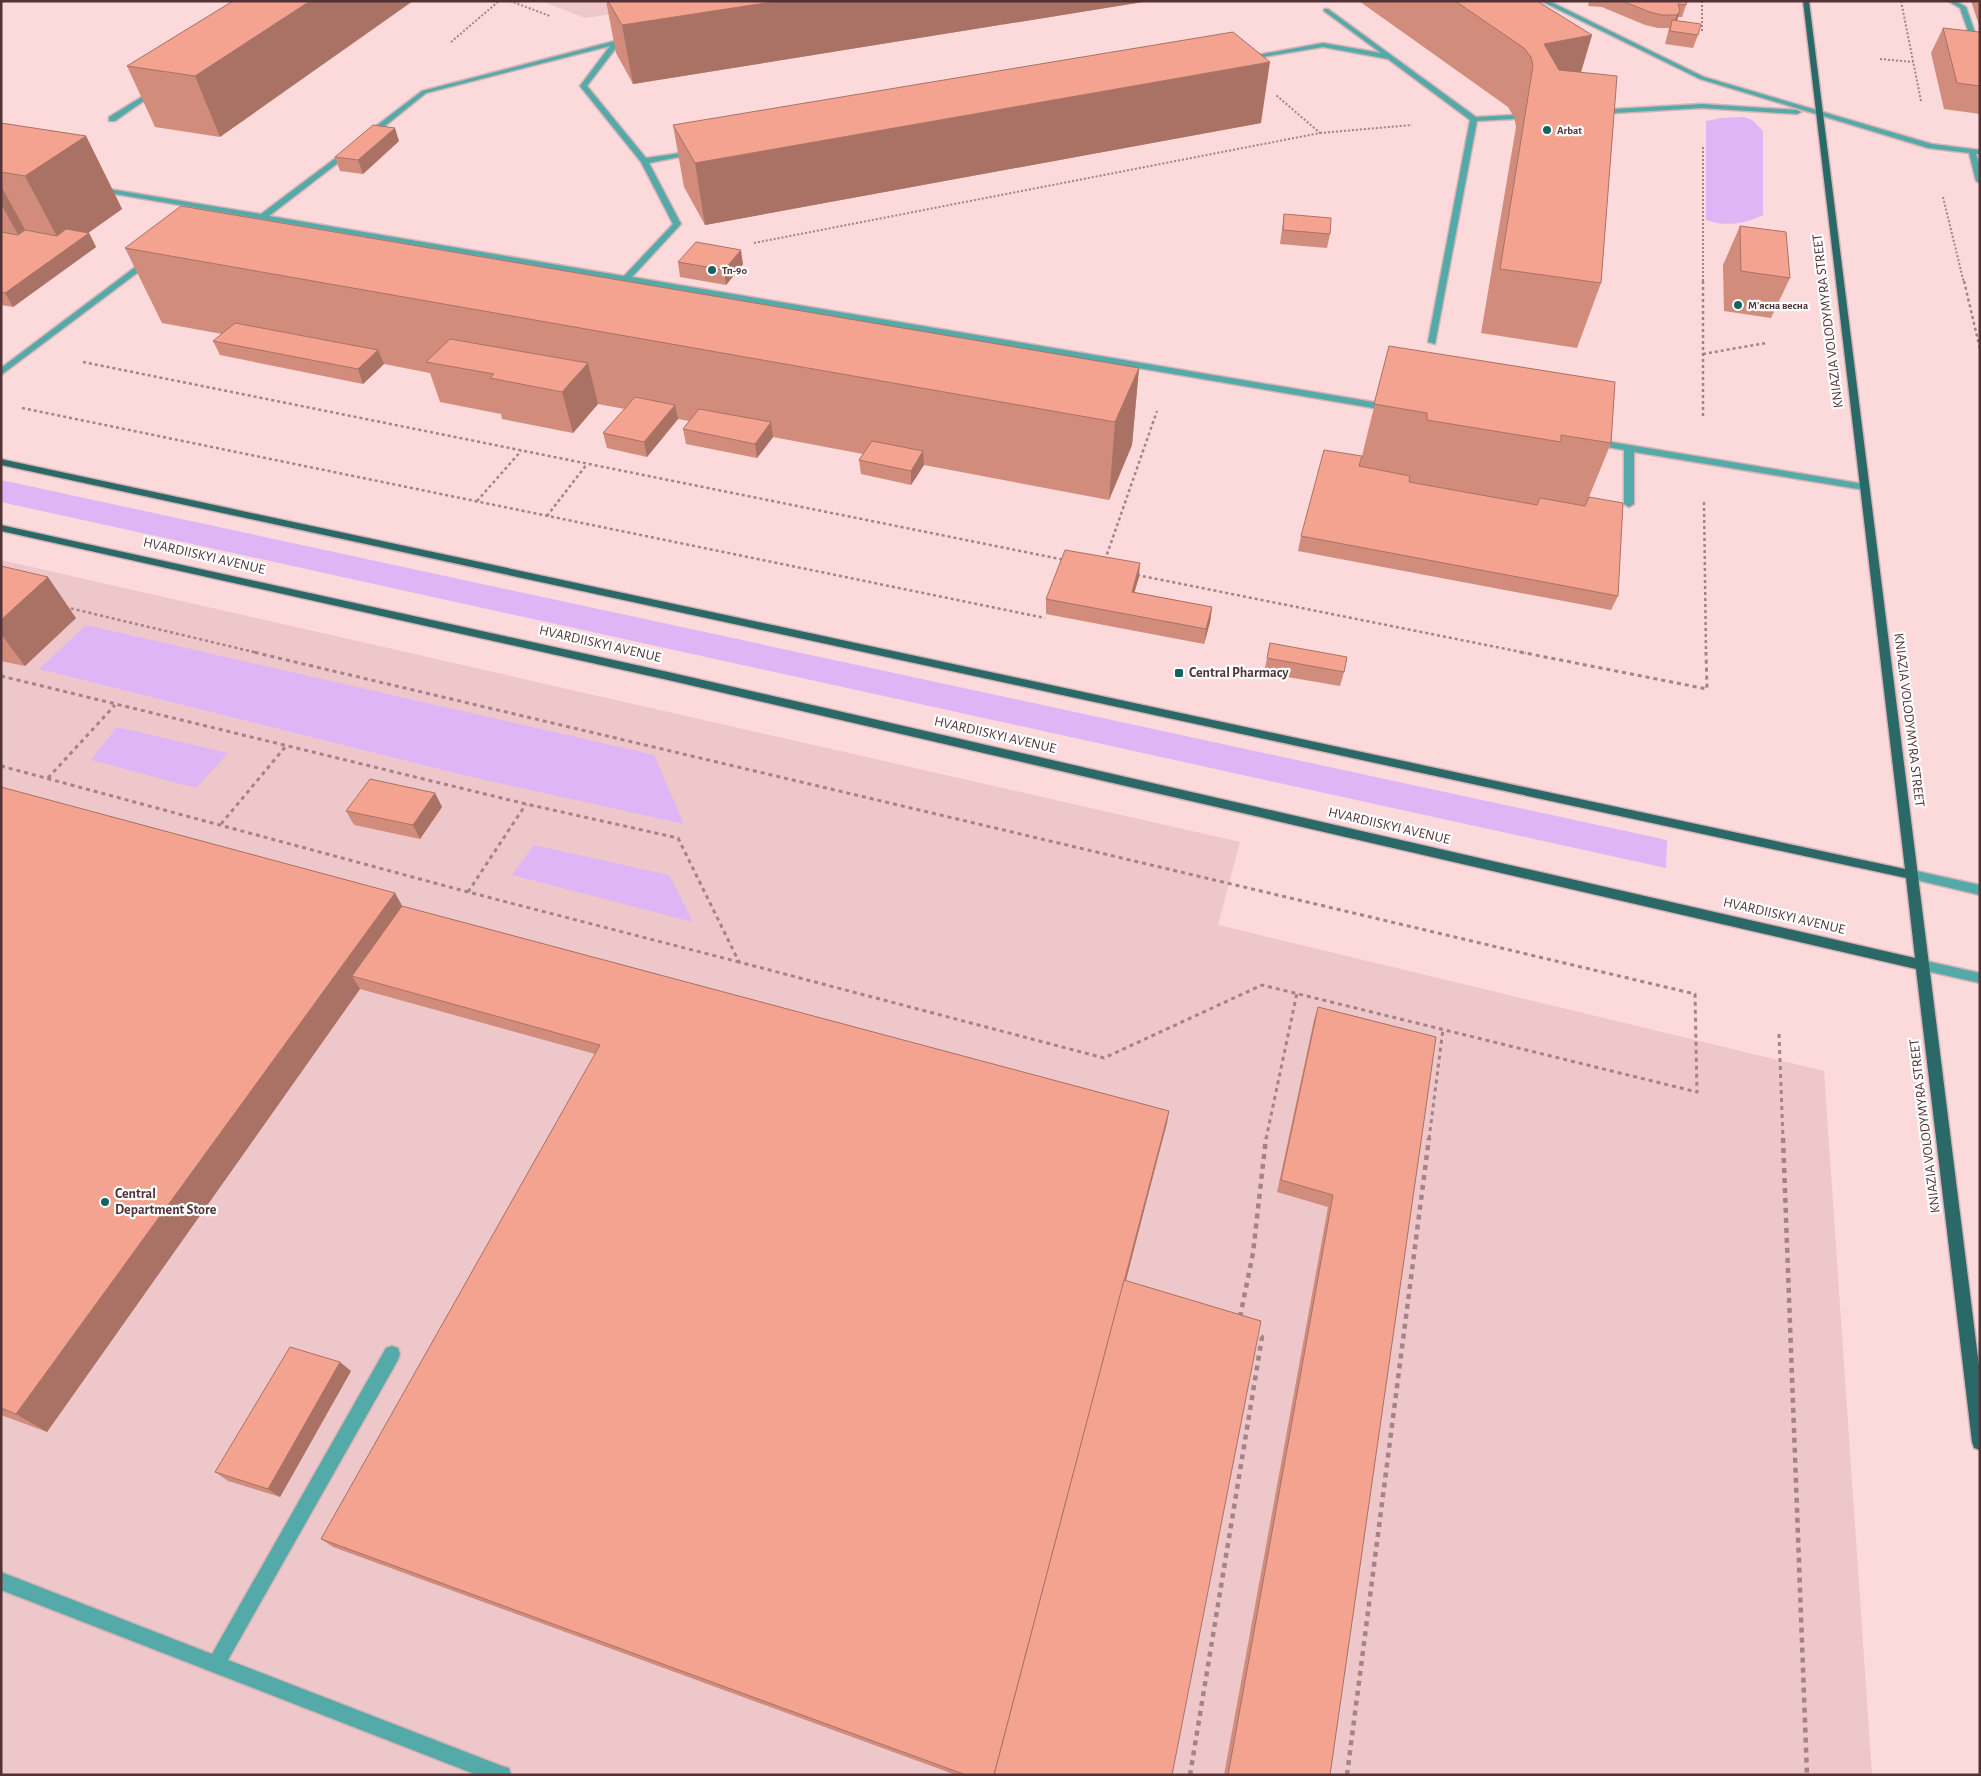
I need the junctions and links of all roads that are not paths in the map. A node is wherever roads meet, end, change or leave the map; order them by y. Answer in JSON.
{"nodes":[{"id":1,"x":1544,"y":1,"type":"edge"},
{"id":2,"x":1806,"y":1,"type":"edge"},
{"id":3,"x":1951,"y":1,"type":"edge"},
{"id":4,"x":1326,"y":10,"type":"dead end"},
{"id":5,"x":636,"y":39,"type":"edge"},
{"id":6,"x":617,"y":42,"type":"junction"},
{"id":7,"x":1390,"y":57,"type":"junction"},
{"id":8,"x":1980,"y":57,"type":"edge"},
{"id":9,"x":1234,"y":60,"type":"edge"},
{"id":10,"x":162,"y":87,"type":"edge"},
{"id":11,"x":1593,"y":112,"type":"edge"},
{"id":12,"x":1819,"y":113,"type":"junction"},
{"id":13,"x":1514,"y":117,"type":"dead end"},
{"id":14,"x":112,"y":119,"type":"dead end"},
{"id":15,"x":1474,"y":119,"type":"junction"},
{"id":16,"x":362,"y":140,"type":"edge"},
{"id":17,"x":354,"y":146,"type":"edge"},
{"id":18,"x":703,"y":151,"type":"edge"},
{"id":19,"x":1976,"y":151,"type":"edge"},
{"id":20,"x":644,"y":161,"type":"junction"},
{"id":21,"x":1980,"y":181,"type":"edge"},
{"id":22,"x":91,"y":188,"type":"dead end"},
{"id":23,"x":217,"y":210,"type":"junction"},
{"id":24,"x":209,"y":216,"type":"edge"},
{"id":25,"x":262,"y":218,"type":"junction"},
{"id":26,"x":154,"y":257,"type":"dead end"},
{"id":27,"x":626,"y":279,"type":"junction"},
{"id":28,"x":1432,"y":342,"type":"dead end"},
{"id":29,"x":1,"y":372,"type":"edge"},
{"id":30,"x":1398,"y":409,"type":"edge"},
{"id":31,"x":1581,"y":440,"type":"edge"},
{"id":32,"x":1629,"y":448,"type":"junction"},
{"id":33,"x":1,"y":462,"type":"edge"},
{"id":34,"x":1864,"y":488,"type":"junction"},
{"id":35,"x":1629,"y":504,"type":"dead end"},
{"id":36,"x":1,"y":528,"type":"edge"},
{"id":37,"x":1912,"y":876,"type":"junction"},
{"id":38,"x":1980,"y":890,"type":"edge"},
{"id":39,"x":1922,"y":965,"type":"junction"},
{"id":40,"x":1980,"y":978,"type":"edge"},
{"id":41,"x":392,"y":1354,"type":"dead end"},
{"id":42,"x":1980,"y":1442,"type":"edge"},
{"id":43,"x":1,"y":1581,"type":"edge"},
{"id":44,"x":215,"y":1665,"type":"junction"},
{"id":45,"x":502,"y":1775,"type":"edge"}],
"edges":[{"from":1,"to":12,"type":"street"},
{"from":2,"to":12,"type":"main road","name":"KNIAZIA VOLODYMYRA STREET"},
{"from":3,"to":8,"type":"street"},
{"from":4,"to":7,"type":"street"},
{"from":5,"to":6,"type":"street"},
{"from":6,"to":16,"type":"street"},
{"from":6,"to":20,"type":"street"},
{"from":7,"to":9,"type":"street"},
{"from":7,"to":15,"type":"street"},
{"from":10,"to":14,"type":"street"},
{"from":11,"to":12,"type":"street"},
{"from":12,"to":19,"type":"street"},
{"from":12,"to":34,"type":"main road","name":"KNIAZIA VOLODYMYRA STREET"},
{"from":13,"to":15,"type":"street"},
{"from":15,"to":28,"type":"street"},
{"from":17,"to":25,"type":"street"},
{"from":18,"to":20,"type":"street"},
{"from":19,"to":21,"type":"street"},
{"from":20,"to":27,"type":"street"},
{"from":22,"to":23,"type":"street"},
{"from":23,"to":24,"type":"street"},
{"from":23,"to":25,"type":"street"},
{"from":25,"to":27,"type":"street"},
{"from":26,"to":29,"type":"street"},
{"from":27,"to":30,"type":"street"},
{"from":31,"to":32,"type":"street"},
{"from":32,"to":34,"type":"street"},
{"from":32,"to":35,"type":"street"},
{"from":33,"to":37,"type":"main road"},
{"from":34,"to":37,"type":"main road","name":"KNIAZIA VOLODYMYRA STREET"},
{"from":36,"to":39,"type":"main road","name":"HVARDIISKYI AVENUE"},
{"from":37,"to":38,"type":"street"},
{"from":37,"to":39,"type":"main road","name":"KNIAZIA VOLODYMYRA STREET"},
{"from":39,"to":40,"type":"street","name":"HVARDIISKYI AVENUE"},
{"from":39,"to":42,"type":"main road","name":"KNIAZIA VOLODYMYRA STREET"},
{"from":41,"to":44,"type":"street"},
{"from":43,"to":44,"type":"street"},
{"from":44,"to":45,"type":"street"}]}
